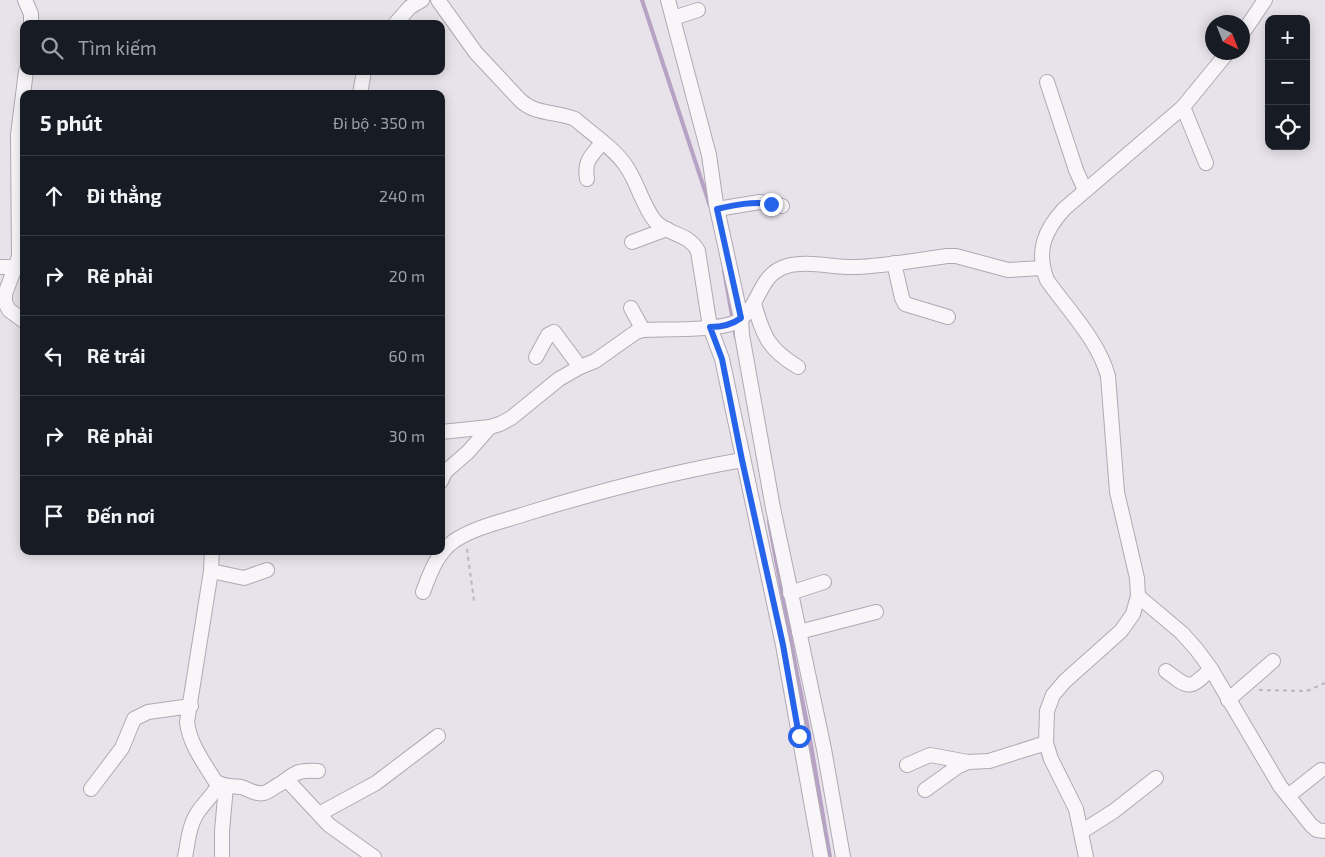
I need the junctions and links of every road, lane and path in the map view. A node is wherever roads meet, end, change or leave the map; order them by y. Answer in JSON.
{"nodes":[{"id":1,"x":25,"y":0,"type":"edge"},
{"id":2,"x":422,"y":0,"type":"edge"},
{"id":3,"x":438,"y":0,"type":"edge"},
{"id":4,"x":668,"y":0,"type":"edge"},
{"id":5,"x":1265,"y":0,"type":"edge"},
{"id":6,"x":698,"y":10,"type":"dead end"},
{"id":7,"x":673,"y":18,"type":"junction"},
{"id":8,"x":31,"y":20,"type":"edge"},
{"id":9,"x":399,"y":20,"type":"edge"},
{"id":10,"x":1250,"y":22,"type":"edge"},
{"id":11,"x":1221,"y":60,"type":"edge"},
{"id":12,"x":26,"y":75,"type":"edge"},
{"id":13,"x":363,"y":75,"type":"edge"},
{"id":14,"x":1047,"y":82,"type":"dead end"},
{"id":15,"x":24,"y":90,"type":"edge"},
{"id":16,"x":361,"y":90,"type":"edge"},
{"id":17,"x":1183,"y":107,"type":"junction"},
{"id":18,"x":20,"y":119,"type":"edge"},
{"id":19,"x":602,"y":143,"type":"junction"},
{"id":20,"x":1206,"y":163,"type":"dead end"},
{"id":21,"x":587,"y":179,"type":"dead end"},
{"id":22,"x":1085,"y":190,"type":"junction"},
{"id":23,"x":715,"y":202,"type":"junction"},
{"id":24,"x":782,"y":206,"type":"dead end"},
{"id":25,"x":667,"y":230,"type":"junction"},
{"id":26,"x":632,"y":242,"type":"dead end"},
{"id":27,"x":894,"y":263,"type":"junction"},
{"id":28,"x":0,"y":267,"type":"edge"},
{"id":29,"x":16,"y":267,"type":"junction"},
{"id":30,"x":1043,"y":268,"type":"junction"},
{"id":31,"x":2,"y":293,"type":"edge"},
{"id":32,"x":754,"y":304,"type":"junction"},
{"id":33,"x":631,"y":308,"type":"dead end"},
{"id":34,"x":948,"y":316,"type":"dead end"},
{"id":35,"x":20,"y":318,"type":"edge"},
{"id":36,"x":739,"y":320,"type":"junction"},
{"id":37,"x":714,"y":327,"type":"junction"},
{"id":38,"x":643,"y":330,"type":"junction"},
{"id":39,"x":536,"y":357,"type":"dead end"},
{"id":40,"x":580,"y":367,"type":"junction"},
{"id":41,"x":798,"y":367,"type":"dead end"},
{"id":42,"x":490,"y":427,"type":"junction"},
{"id":43,"x":445,"y":432,"type":"edge"},
{"id":44,"x":742,"y":460,"type":"junction"},
{"id":45,"x":445,"y":472,"type":"edge"},
{"id":46,"x":464,"y":535,"type":"junction"},
{"id":47,"x":445,"y":549,"type":"edge"},
{"id":48,"x":212,"y":555,"type":"edge"},
{"id":49,"x":439,"y":555,"type":"edge"},
{"id":50,"x":267,"y":570,"type":"dead end"},
{"id":51,"x":211,"y":572,"type":"junction"},
{"id":52,"x":824,"y":582,"type":"dead end"},
{"id":53,"x":423,"y":592,"type":"dead end"},
{"id":54,"x":790,"y":593,"type":"junction"},
{"id":55,"x":1138,"y":596,"type":"junction"},
{"id":56,"x":474,"y":601,"type":"dead end"},
{"id":57,"x":876,"y":612,"type":"dead end"},
{"id":58,"x":799,"y":632,"type":"junction"},
{"id":59,"x":1273,"y":661,"type":"dead end"},
{"id":60,"x":1211,"y":669,"type":"junction"},
{"id":61,"x":1166,"y":671,"type":"dead end"},
{"id":62,"x":1325,"y":683,"type":"edge"},
{"id":63,"x":1242,"y":689,"type":"junction"},
{"id":64,"x":1228,"y":700,"type":"junction"},
{"id":65,"x":190,"y":706,"type":"junction"},
{"id":66,"x":438,"y":736,"type":"dead end"},
{"id":67,"x":1046,"y":743,"type":"junction"},
{"id":68,"x":968,"y":762,"type":"junction"},
{"id":69,"x":907,"y":765,"type":"dead end"},
{"id":70,"x":1321,"y":770,"type":"dead end"},
{"id":71,"x":318,"y":771,"type":"dead end"},
{"id":72,"x":1156,"y":778,"type":"dead end"},
{"id":73,"x":283,"y":782,"type":"junction"},
{"id":74,"x":223,"y":785,"type":"junction"},
{"id":75,"x":91,"y":789,"type":"dead end"},
{"id":76,"x":925,"y":790,"type":"dead end"},
{"id":77,"x":1288,"y":796,"type":"junction"},
{"id":78,"x":319,"y":814,"type":"junction"},
{"id":79,"x":1325,"y":831,"type":"edge"},
{"id":80,"x":1081,"y":832,"type":"junction"},
{"id":81,"x":185,"y":857,"type":"edge"},
{"id":82,"x":222,"y":857,"type":"edge"},
{"id":83,"x":374,"y":857,"type":"edge"},
{"id":84,"x":821,"y":857,"type":"edge"},
{"id":85,"x":843,"y":857,"type":"edge"},
{"id":86,"x":1086,"y":857,"type":"edge"}],
"edges":[{"from":1,"to":8,"type":"street"},
{"from":2,"to":9,"type":"street"},
{"from":3,"to":19,"type":"street"},
{"from":4,"to":7,"type":"street"},
{"from":5,"to":10,"type":"street"},
{"from":6,"to":7,"type":"street"},
{"from":7,"to":23,"type":"street"},
{"from":11,"to":17,"type":"street"},
{"from":12,"to":15,"type":"street"},
{"from":13,"to":16,"type":"street"},
{"from":14,"to":22,"type":"street"},
{"from":17,"to":20,"type":"street"},
{"from":17,"to":22,"type":"street"},
{"from":18,"to":29,"type":"street"},
{"from":19,"to":21,"type":"street"},
{"from":19,"to":25,"type":"street"},
{"from":22,"to":30,"type":"street"},
{"from":23,"to":24,"type":"street"},
{"from":23,"to":36,"type":"street"},
{"from":25,"to":26,"type":"street"},
{"from":25,"to":37,"type":"street"},
{"from":27,"to":30,"type":"street"},
{"from":27,"to":32,"type":"street"},
{"from":27,"to":34,"type":"street"},
{"from":28,"to":29,"type":"street"},
{"from":29,"to":31,"type":"street"},
{"from":30,"to":55,"type":"street"},
{"from":31,"to":35,"type":"street"},
{"from":32,"to":36,"type":"street"},
{"from":32,"to":41,"type":"street"},
{"from":33,"to":38,"type":"street"},
{"from":36,"to":37,"type":"street"},
{"from":36,"to":54,"type":"street"},
{"from":37,"to":38,"type":"street"},
{"from":37,"to":44,"type":"street"},
{"from":38,"to":40,"type":"street"},
{"from":39,"to":40,"type":"street"},
{"from":40,"to":42,"type":"street"},
{"from":42,"to":43,"type":"street"},
{"from":42,"to":45,"type":"street"},
{"from":44,"to":46,"type":"street"},
{"from":44,"to":84,"type":"street"},
{"from":46,"to":47,"type":"street"},
{"from":46,"to":56,"type":"path"},
{"from":48,"to":51,"type":"street"},
{"from":49,"to":53,"type":"street"},
{"from":50,"to":51,"type":"street"},
{"from":51,"to":65,"type":"street"},
{"from":52,"to":54,"type":"street"},
{"from":54,"to":58,"type":"street"},
{"from":55,"to":60,"type":"street"},
{"from":55,"to":67,"type":"street"},
{"from":57,"to":58,"type":"street"},
{"from":58,"to":85,"type":"street"},
{"from":59,"to":63,"type":"street"},
{"from":60,"to":61,"type":"street"},
{"from":60,"to":64,"type":"street"},
{"from":62,"to":63,"type":"path"},
{"from":63,"to":64,"type":"street"},
{"from":64,"to":77,"type":"street"},
{"from":65,"to":74,"type":"street"},
{"from":65,"to":75,"type":"street"},
{"from":66,"to":78,"type":"street"},
{"from":67,"to":68,"type":"street"},
{"from":67,"to":80,"type":"street"},
{"from":68,"to":69,"type":"street"},
{"from":68,"to":76,"type":"street"},
{"from":70,"to":77,"type":"street"},
{"from":71,"to":73,"type":"street"},
{"from":72,"to":80,"type":"street"},
{"from":73,"to":74,"type":"street"},
{"from":73,"to":78,"type":"street"},
{"from":74,"to":81,"type":"street"},
{"from":74,"to":82,"type":"street"},
{"from":77,"to":79,"type":"street"},
{"from":78,"to":83,"type":"street"},
{"from":80,"to":86,"type":"street"}]}
